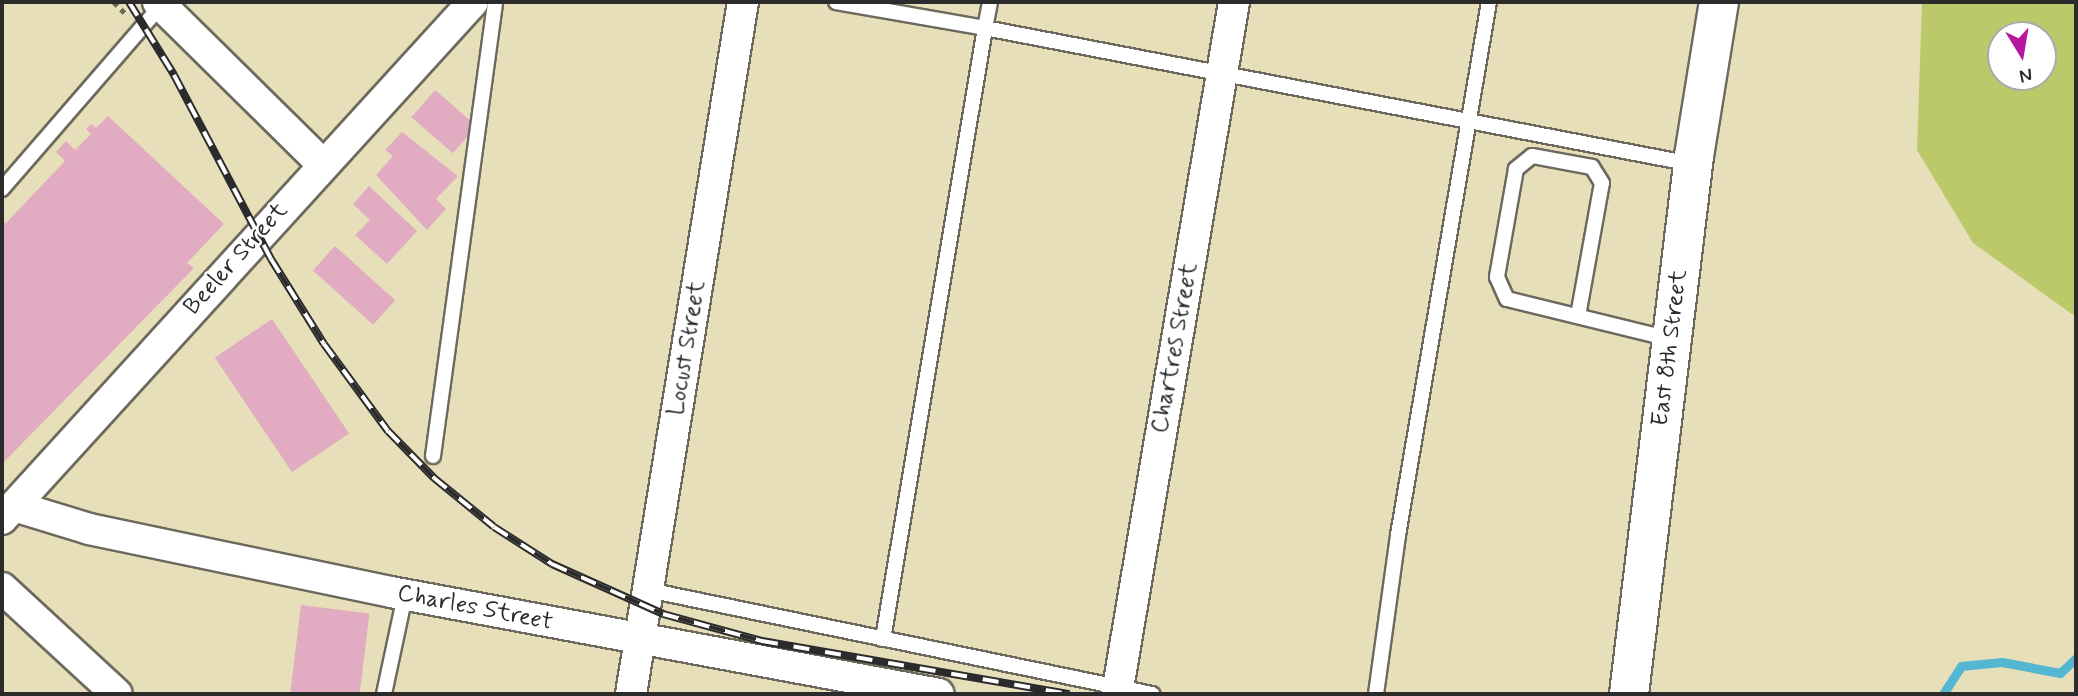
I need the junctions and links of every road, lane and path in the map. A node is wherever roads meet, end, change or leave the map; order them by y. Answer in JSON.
{"nodes":[{"id":1,"x":114,"y":2,"type":"edge"},
{"id":2,"x":473,"y":2,"type":"edge"},
{"id":3,"x":495,"y":2,"type":"edge"},
{"id":4,"x":743,"y":2,"type":"edge"},
{"id":5,"x":836,"y":2,"type":"edge"},
{"id":6,"x":989,"y":2,"type":"edge"},
{"id":7,"x":1234,"y":2,"type":"edge"},
{"id":8,"x":1489,"y":2,"type":"edge"},
{"id":9,"x":1719,"y":2,"type":"edge"},
{"id":10,"x":161,"y":3,"type":"edge"},
{"id":11,"x":985,"y":28,"type":"junction"},
{"id":12,"x":141,"y":29,"type":"junction"},
{"id":13,"x":1222,"y":75,"type":"junction"},
{"id":14,"x":1469,"y":121,"type":"junction"},
{"id":15,"x":322,"y":164,"type":"junction"},
{"id":16,"x":1693,"y":165,"type":"junction"},
{"id":17,"x":2,"y":189,"type":"edge"},
{"id":18,"x":1578,"y":316,"type":"junction"},
{"id":19,"x":1671,"y":339,"type":"junction"},
{"id":20,"x":433,"y":456,"type":"dead end"},
{"id":21,"x":8,"y":513,"type":"edge"},
{"id":22,"x":2,"y":588,"type":"edge"},
{"id":23,"x":648,"y":590,"type":"junction"},
{"id":24,"x":405,"y":595,"type":"junction"},
{"id":25,"x":883,"y":639,"type":"junction"},
{"id":26,"x":639,"y":640,"type":"junction"},
{"id":27,"x":874,"y":688,"type":"edge"},
{"id":28,"x":1117,"y":690,"type":"edge"},
{"id":29,"x":117,"y":694,"type":"edge"},
{"id":30,"x":384,"y":694,"type":"edge"},
{"id":31,"x":631,"y":694,"type":"edge"},
{"id":32,"x":939,"y":694,"type":"edge"},
{"id":33,"x":1152,"y":694,"type":"edge"},
{"id":34,"x":1376,"y":694,"type":"edge"},
{"id":35,"x":1629,"y":694,"type":"edge"}],
"edges":[{"from":1,"to":12,"type":"path"},
{"from":2,"to":15,"type":"street","name":"Beeler Street"},
{"from":3,"to":20,"type":"lane"},
{"from":4,"to":23,"type":"street","name":"Locust Street"},
{"from":5,"to":11,"type":"lane"},
{"from":6,"to":11,"type":"lane"},
{"from":7,"to":13,"type":"street","name":"Chartres Street"},
{"from":8,"to":14,"type":"lane"},
{"from":9,"to":16,"type":"street","name":"East 8th Street"},
{"from":10,"to":12,"type":"lane"},
{"from":10,"to":15,"type":"street"},
{"from":11,"to":13,"type":"lane"},
{"from":11,"to":25,"type":"lane"},
{"from":12,"to":17,"type":"lane"},
{"from":13,"to":14,"type":"lane"},
{"from":13,"to":28,"type":"street","name":"Chartres Street"},
{"from":14,"to":16,"type":"lane"},
{"from":14,"to":34,"type":"lane"},
{"from":15,"to":21,"type":"street","name":"Beeler Street"},
{"from":16,"to":19,"type":"street","name":"East 8th Street"},
{"from":18,"to":18,"type":"lane"},
{"from":18,"to":19,"type":"lane"},
{"from":19,"to":35,"type":"street","name":"East 8th Street"},
{"from":21,"to":24,"type":"street","name":"Charles Street"},
{"from":22,"to":29,"type":"street"},
{"from":23,"to":25,"type":"lane"},
{"from":23,"to":26,"type":"street","name":"Locust Street"},
{"from":24,"to":26,"type":"street","name":"Charles Street"},
{"from":24,"to":30,"type":"lane"},
{"from":25,"to":28,"type":"lane"},
{"from":26,"to":27,"type":"street","name":"Charles Street"},
{"from":26,"to":31,"type":"street","name":"Locust Street"},
{"from":27,"to":32,"type":"street","name":"Charles Street"},
{"from":28,"to":33,"type":"lane"}]}
